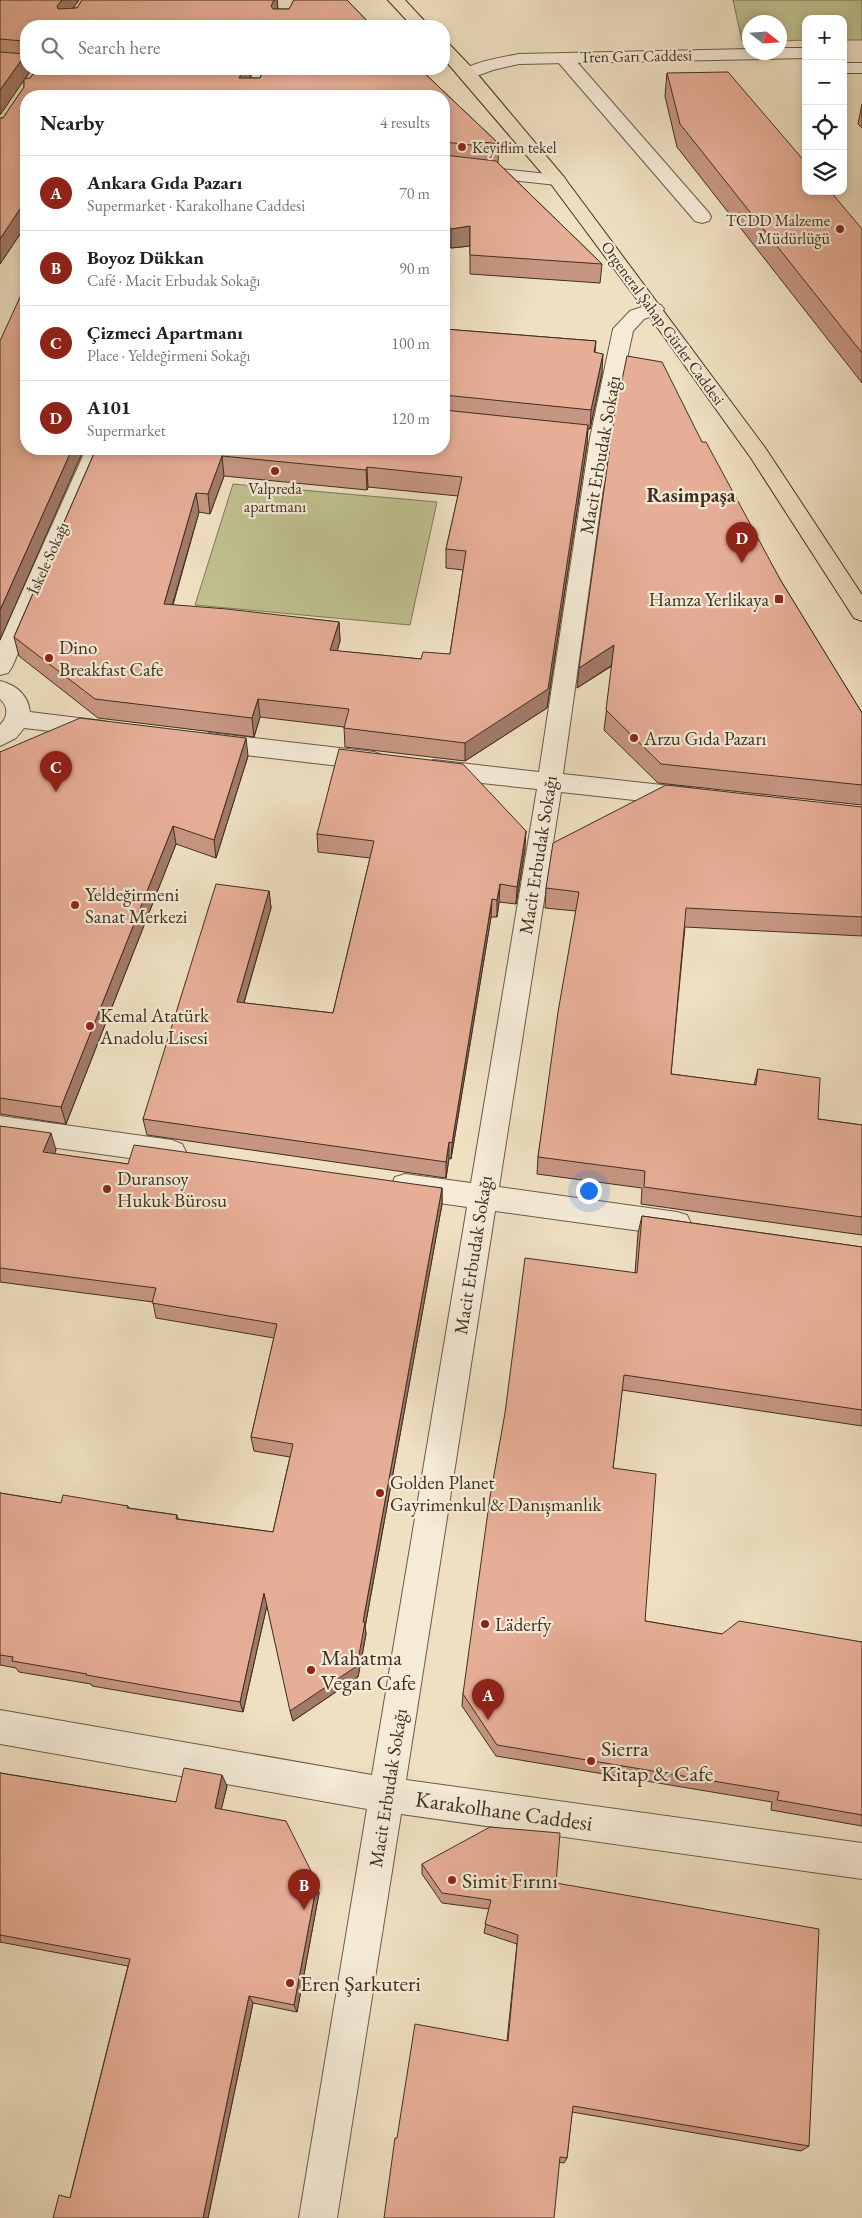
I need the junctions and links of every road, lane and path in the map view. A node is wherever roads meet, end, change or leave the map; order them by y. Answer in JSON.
{"nodes":[{"id":1,"x":396,"y":0,"type":"edge"},
{"id":2,"x":416,"y":20,"type":"edge"},
{"id":3,"x":847,"y":52,"type":"edge"},
{"id":4,"x":862,"y":52,"type":"edge"},
{"id":5,"x":802,"y":53,"type":"edge"},
{"id":6,"x":450,"y":55,"type":"edge"},
{"id":7,"x":564,"y":58,"type":"junction"},
{"id":8,"x":847,"y":68,"type":"edge"},
{"id":9,"x":862,"y":68,"type":"edge"},
{"id":10,"x":802,"y":69,"type":"edge"},
{"id":11,"x":658,"y":73,"type":"dead end"},
{"id":12,"x":468,"y":74,"type":"junction"},
{"id":13,"x":578,"y":74,"type":"junction"},
{"id":14,"x":598,"y":74,"type":"dead end"},
{"id":15,"x":260,"y":75,"type":"edge"},
{"id":16,"x":558,"y":75,"type":"dead end"},
{"id":17,"x":516,"y":77,"type":"dead end"},
{"id":18,"x":254,"y":90,"type":"edge"},
{"id":19,"x":450,"y":169,"type":"edge"},
{"id":20,"x":557,"y":180,"type":"junction"},
{"id":21,"x":702,"y":217,"type":"dead end"},
{"id":22,"x":654,"y":309,"type":"junction"},
{"id":23,"x":93,"y":455,"type":"edge"},
{"id":24,"x":862,"y":613,"type":"edge"},
{"id":25,"x":0,"y":667,"type":"edge"},
{"id":26,"x":0,"y":689,"type":"edge"},
{"id":27,"x":18,"y":719,"type":"junction"},
{"id":28,"x":126,"y":732,"type":"edge"},
{"id":29,"x":0,"y":737,"type":"edge"},
{"id":30,"x":185,"y":739,"type":"edge"},
{"id":31,"x":550,"y":782,"type":"junction"},
{"id":32,"x":716,"y":800,"type":"edge"},
{"id":33,"x":0,"y":1128,"type":"edge"},
{"id":34,"x":197,"y":1156,"type":"edge"},
{"id":35,"x":384,"y":1183,"type":"edge"},
{"id":36,"x":483,"y":1197,"type":"junction"},
{"id":37,"x":706,"y":1228,"type":"edge"},
{"id":38,"x":0,"y":1727,"type":"edge"},
{"id":39,"x":386,"y":1795,"type":"junction"},
{"id":40,"x":862,"y":1861,"type":"edge"},
{"id":41,"x":318,"y":2218,"type":"edge"}],
"edges":[{"from":1,"to":2,"type":"main road"},
{"from":3,"to":4,"type":"street"},
{"from":5,"to":7,"type":"street","name":"Tren Garı Caddesi"},
{"from":6,"to":12,"type":"main road","name":"Orgeneral Şahap Gürler Caddesi"},
{"from":7,"to":12,"type":"street","name":"Tren Garı Caddesi"},
{"from":7,"to":13,"type":"street"},
{"from":8,"to":9,"type":"street"},
{"from":10,"to":11,"type":"street"},
{"from":12,"to":17,"type":"street"},
{"from":12,"to":20,"type":"main road","name":"Orgeneral Şahap Gürler Caddesi"},
{"from":13,"to":14,"type":"street"},
{"from":13,"to":16,"type":"street"},
{"from":13,"to":21,"type":"street"},
{"from":15,"to":18,"type":"street"},
{"from":19,"to":20,"type":"street"},
{"from":20,"to":22,"type":"main road","name":"Orgeneral Şahap Gürler Caddesi"},
{"from":22,"to":24,"type":"main road","name":"Orgeneral Şahap Gürler Caddesi"},
{"from":22,"to":31,"type":"street","name":"Macit Erbudak Sokağı"},
{"from":23,"to":25,"type":"street","name":"İskele Sokağı"},
{"from":26,"to":27,"type":"street"},
{"from":27,"to":28,"type":"street"},
{"from":27,"to":29,"type":"street"},
{"from":30,"to":31,"type":"street"},
{"from":31,"to":32,"type":"street"},
{"from":31,"to":36,"type":"street","name":"Macit Erbudak Sokağı"},
{"from":33,"to":34,"type":"street"},
{"from":35,"to":36,"type":"street"},
{"from":36,"to":37,"type":"street"},
{"from":36,"to":39,"type":"street","name":"Macit Erbudak Sokağı"},
{"from":38,"to":39,"type":"street","name":"Karakolhane Caddesi"},
{"from":39,"to":40,"type":"street","name":"Karakolhane Caddesi"},
{"from":39,"to":41,"type":"street","name":"Macit Erbudak Sokağı"}]}
